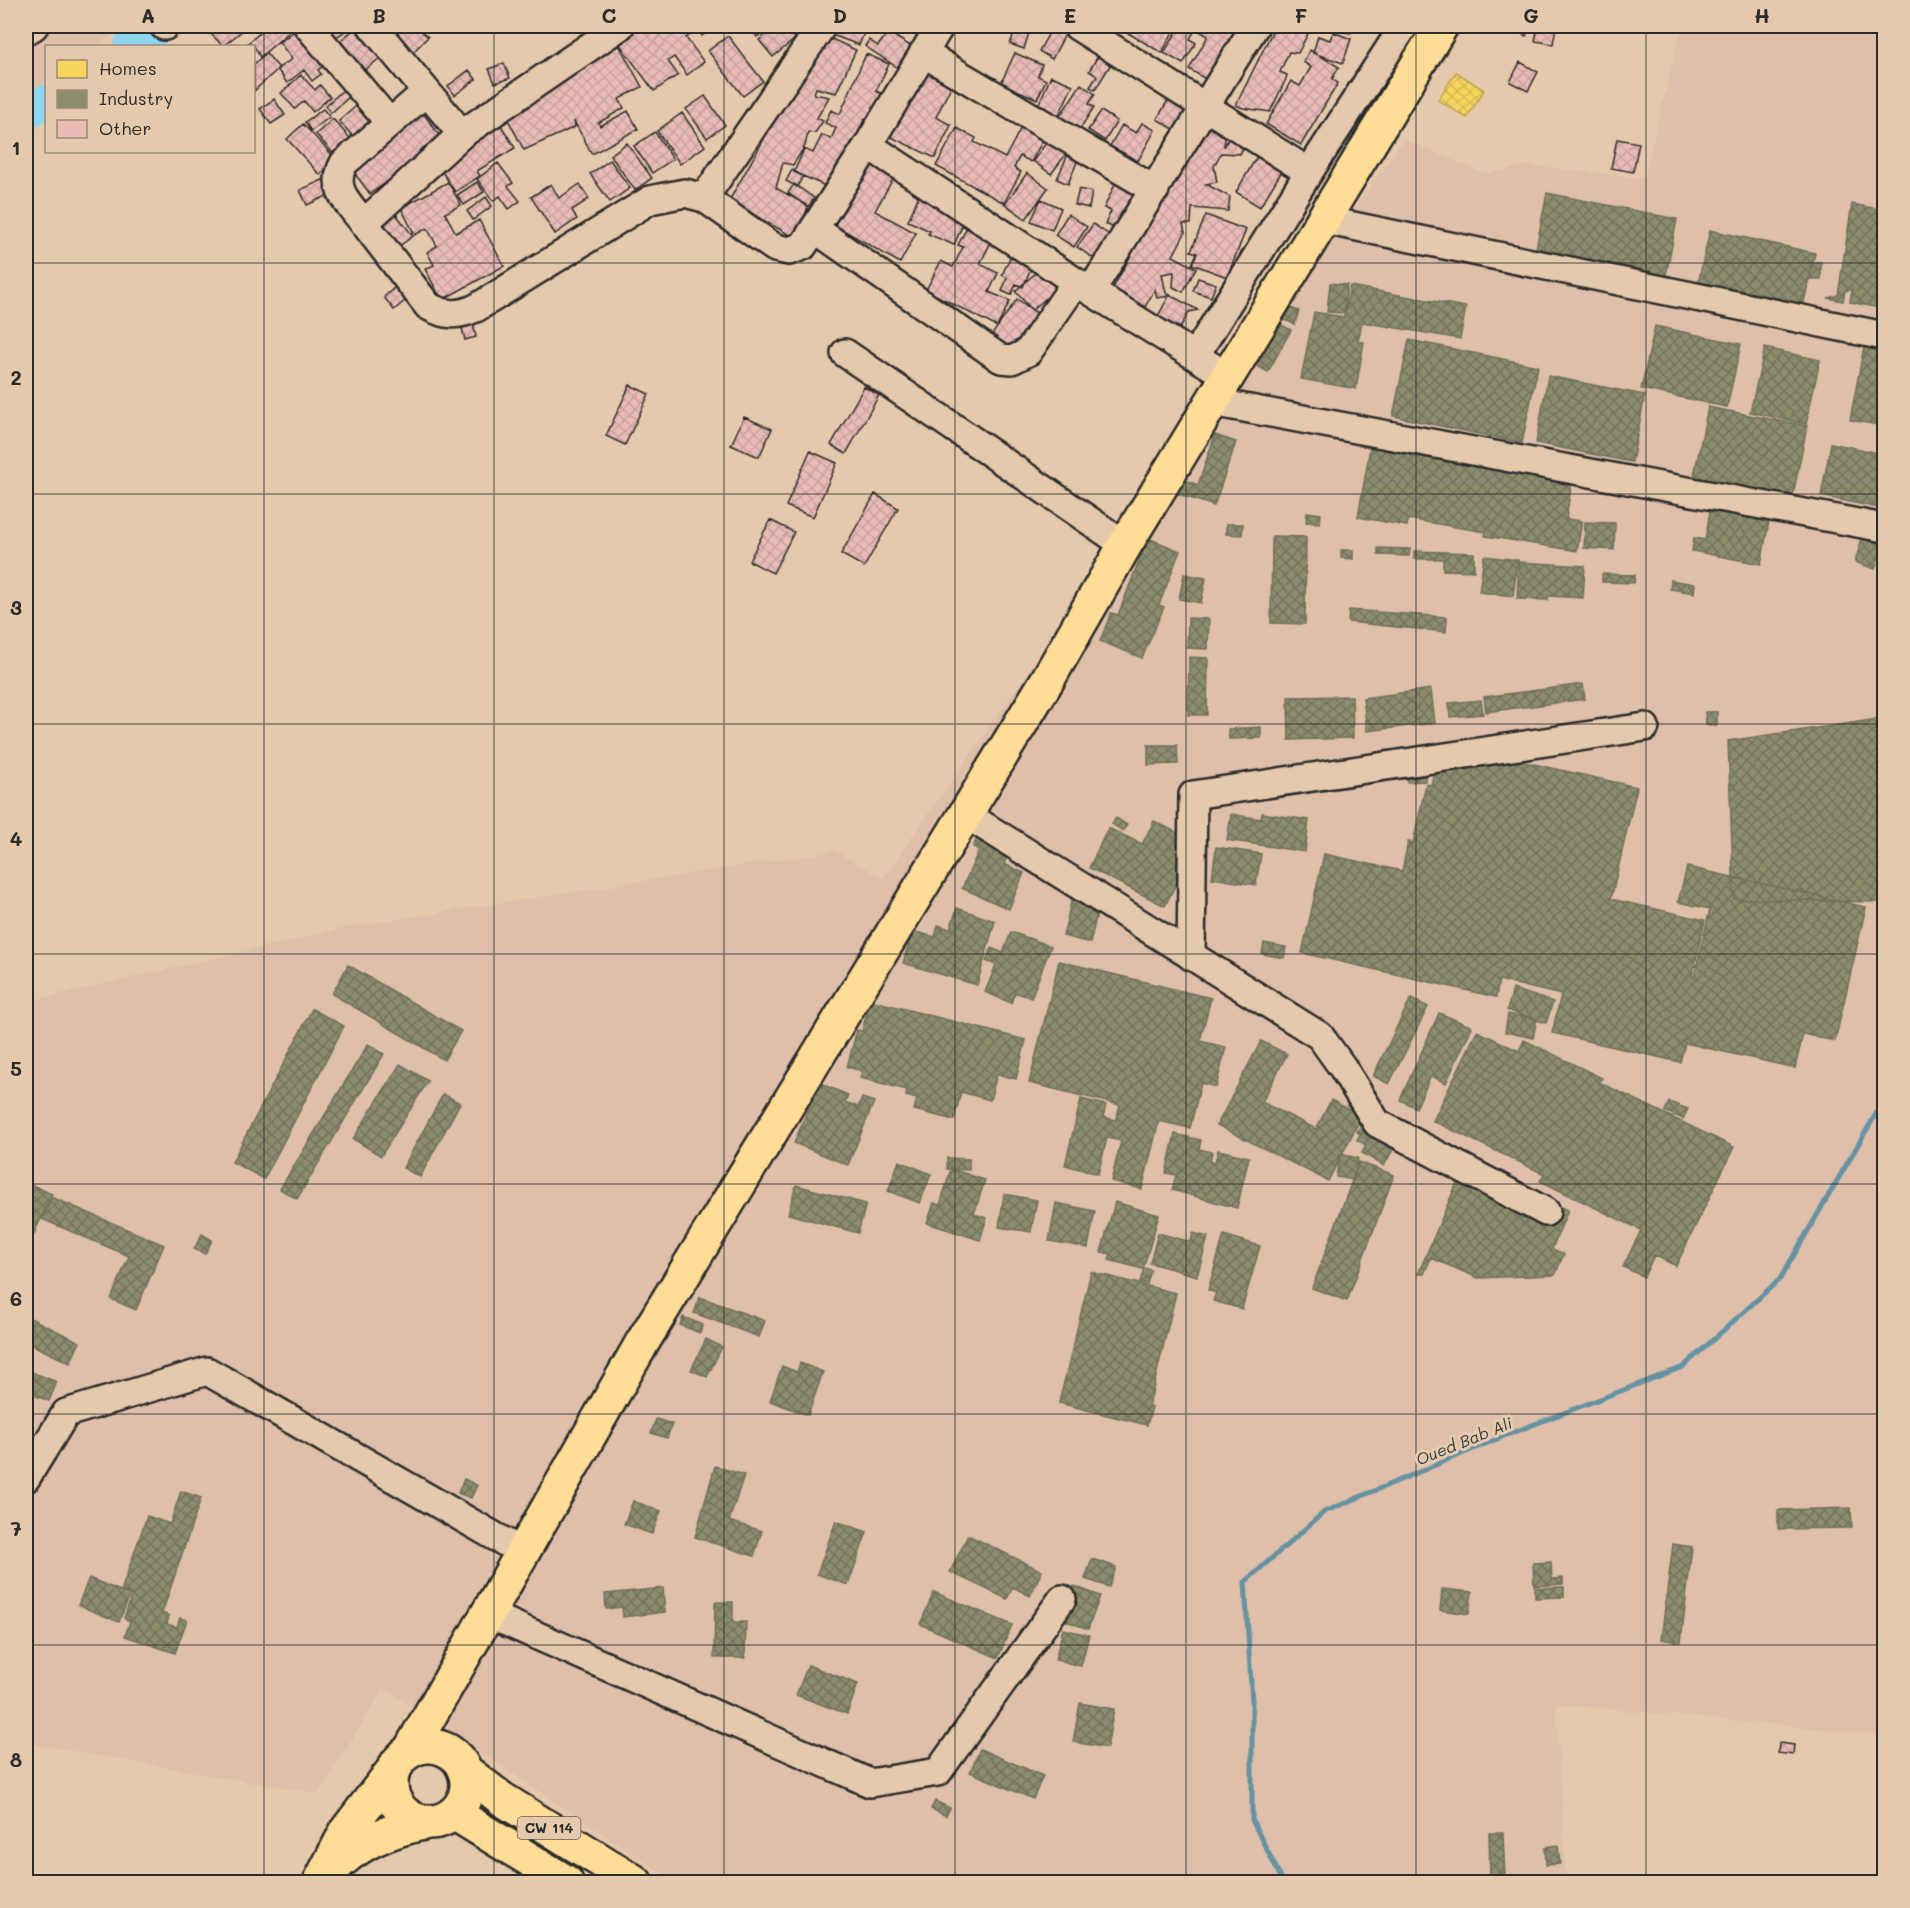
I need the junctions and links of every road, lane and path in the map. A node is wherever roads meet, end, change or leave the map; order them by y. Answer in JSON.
{"nodes":[{"id":1,"x":34,"y":26,"type":"edge"},
{"id":2,"x":308,"y":26,"type":"edge"},
{"id":3,"x":372,"y":26,"type":"edge"},
{"id":4,"x":620,"y":26,"type":"edge"},
{"id":5,"x":822,"y":26,"type":"edge"},
{"id":6,"x":940,"y":26,"type":"edge"},
{"id":7,"x":1077,"y":26,"type":"edge"},
{"id":8,"x":1255,"y":26,"type":"edge"},
{"id":9,"x":1404,"y":26,"type":"edge"},
{"id":10,"x":1441,"y":26,"type":"edge"},
{"id":11,"x":26,"y":31,"type":"edge"},
{"id":12,"x":923,"y":53,"type":"junction"},
{"id":13,"x":426,"y":92,"type":"junction"},
{"id":14,"x":1204,"y":107,"type":"junction"},
{"id":15,"x":389,"y":122,"type":"junction"},
{"id":16,"x":462,"y":134,"type":"junction"},
{"id":17,"x":868,"y":145,"type":"junction"},
{"id":18,"x":1309,"y":172,"type":"junction"},
{"id":19,"x":1155,"y":190,"type":"junction"},
{"id":20,"x":704,"y":198,"type":"junction"},
{"id":21,"x":1324,"y":220,"type":"junction"},
{"id":22,"x":364,"y":223,"type":"junction"},
{"id":23,"x":815,"y":229,"type":"junction"},
{"id":24,"x":1084,"y":286,"type":"junction"},
{"id":25,"x":1884,"y":336,"type":"edge"},
{"id":26,"x":845,"y":353,"type":"dead end"},
{"id":27,"x":1195,"y":356,"type":"junction"},
{"id":28,"x":1220,"y":389,"type":"junction"},
{"id":29,"x":1884,"y":528,"type":"edge"},
{"id":30,"x":1125,"y":545,"type":"junction"},
{"id":31,"x":1645,"y":727,"type":"dead end"},
{"id":32,"x":965,"y":814,"type":"junction"},
{"id":33,"x":1191,"y":956,"type":"junction"},
{"id":34,"x":1546,"y":1212,"type":"dead end"},
{"id":35,"x":26,"y":1478,"type":"edge"},
{"id":36,"x":522,"y":1552,"type":"junction"},
{"id":37,"x":1062,"y":1599,"type":"dead end"},
{"id":38,"x":488,"y":1614,"type":"junction"},
{"id":39,"x":446,"y":1684,"type":"junction"},
{"id":40,"x":403,"y":1758,"type":"junction"},
{"id":41,"x":456,"y":1761,"type":"junction"},
{"id":42,"x":441,"y":1817,"type":"junction"},
{"id":43,"x":320,"y":1882,"type":"edge"},
{"id":44,"x":566,"y":1882,"type":"edge"},
{"id":45,"x":635,"y":1882,"type":"edge"}],
"edges":[{"from":1,"to":11,"type":"street"},
{"from":2,"to":15,"type":"street"},
{"from":3,"to":13,"type":"street"},
{"from":4,"to":16,"type":"street"},
{"from":5,"to":20,"type":"street"},
{"from":6,"to":12,"type":"street"},
{"from":7,"to":14,"type":"street"},
{"from":8,"to":14,"type":"street"},
{"from":9,"to":18,"type":"street"},
{"from":10,"to":21,"type":"main road"},
{"from":12,"to":17,"type":"street"},
{"from":12,"to":19,"type":"street"},
{"from":13,"to":15,"type":"street"},
{"from":13,"to":16,"type":"street"},
{"from":14,"to":18,"type":"street"},
{"from":14,"to":19,"type":"street"},
{"from":15,"to":22,"type":"street"},
{"from":16,"to":22,"type":"street"},
{"from":17,"to":23,"type":"street"},
{"from":17,"to":24,"type":"street"},
{"from":18,"to":27,"type":"street"},
{"from":19,"to":24,"type":"street"},
{"from":20,"to":22,"type":"street"},
{"from":20,"to":23,"type":"street"},
{"from":21,"to":25,"type":"street"},
{"from":21,"to":28,"type":"main road"},
{"from":23,"to":24,"type":"street"},
{"from":24,"to":27,"type":"street"},
{"from":26,"to":30,"type":"street"},
{"from":27,"to":28,"type":"street"},
{"from":28,"to":29,"type":"street"},
{"from":28,"to":30,"type":"main road"},
{"from":30,"to":32,"type":"main road"},
{"from":31,"to":33,"type":"street"},
{"from":32,"to":33,"type":"street"},
{"from":32,"to":36,"type":"main road"},
{"from":33,"to":34,"type":"street"},
{"from":35,"to":36,"type":"street"},
{"from":36,"to":38,"type":"main road"},
{"from":37,"to":38,"type":"street"},
{"from":38,"to":39,"type":"main road"},
{"from":39,"to":40,"type":"main road"},
{"from":39,"to":41,"type":"main road"},
{"from":40,"to":41,"type":"main road"},
{"from":40,"to":42,"type":"main road"},
{"from":40,"to":43,"type":"main road"},
{"from":41,"to":42,"type":"main road"},
{"from":41,"to":45,"type":"main road","number":"CW 114"},
{"from":42,"to":43,"type":"main road"},
{"from":42,"to":44,"type":"main road","number":"CW 114"}]}
